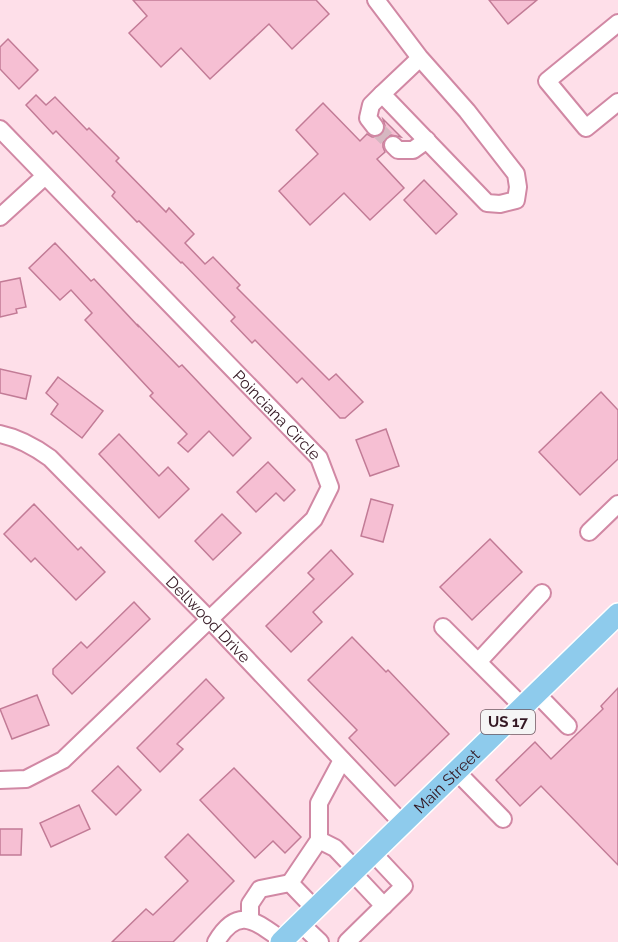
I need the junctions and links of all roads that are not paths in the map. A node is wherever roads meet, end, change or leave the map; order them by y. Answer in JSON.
{"nodes":[{"id":1,"x":376,"y":0,"type":"edge"},
{"id":2,"x":618,"y":23,"type":"edge"},
{"id":3,"x":420,"y":58,"type":"junction"},
{"id":4,"x":382,"y":94,"type":"junction"},
{"id":5,"x":618,"y":102,"type":"edge"},
{"id":6,"x":375,"y":127,"type":"tunnel mouth"},
{"id":7,"x":0,"y":129,"type":"edge"},
{"id":8,"x":427,"y":140,"type":"junction"},
{"id":9,"x":393,"y":145,"type":"tunnel mouth"},
{"id":10,"x":45,"y":176,"type":"junction"},
{"id":11,"x":0,"y":217,"type":"edge"},
{"id":12,"x":0,"y":434,"type":"edge"},
{"id":13,"x":618,"y":504,"type":"edge"},
{"id":14,"x":589,"y":532,"type":"dead end"},
{"id":15,"x":542,"y":593,"type":"dead end"},
{"id":16,"x":209,"y":619,"type":"junction"},
{"id":17,"x":616,"y":620,"type":"edge"},
{"id":18,"x":443,"y":627,"type":"dead end"},
{"id":19,"x":478,"y":661,"type":"junction"},
{"id":20,"x":530,"y":701,"type":"junction"},
{"id":21,"x":568,"y":726,"type":"dead end"},
{"id":22,"x":342,"y":760,"type":"junction"},
{"id":23,"x":457,"y":772,"type":"junction"},
{"id":24,"x":0,"y":780,"type":"edge"},
{"id":25,"x":503,"y":819,"type":"dead end"},
{"id":26,"x":403,"y":824,"type":"junction"},
{"id":27,"x":319,"y":840,"type":"junction"},
{"id":28,"x":373,"y":853,"type":"junction"},
{"id":29,"x":354,"y":871,"type":"junction"},
{"id":30,"x":290,"y":883,"type":"junction"},
{"id":31,"x":384,"y":906,"type":"junction"},
{"id":32,"x":308,"y":916,"type":"junction"},
{"id":33,"x":250,"y":920,"type":"junction"},
{"id":34,"x":281,"y":941,"type":"edge"},
{"id":35,"x":216,"y":942,"type":"edge"},
{"id":36,"x":320,"y":942,"type":"edge"},
{"id":37,"x":347,"y":942,"type":"edge"}],
"edges":[{"from":1,"to":3,"type":"street"},
{"from":2,"to":5,"type":"street"},
{"from":3,"to":4,"type":"street"},
{"from":3,"to":8,"type":"street"},
{"from":4,"to":6,"type":"street"},
{"from":4,"to":8,"type":"street"},
{"from":7,"to":10,"type":"street","name":"Poinciana Circle"},
{"from":8,"to":9,"type":"street"},
{"from":10,"to":11,"type":"street"},
{"from":10,"to":16,"type":"street","name":"Poinciana Circle"},
{"from":12,"to":16,"type":"street","name":"Dellwood Drive"},
{"from":13,"to":14,"type":"street"},
{"from":15,"to":19,"type":"street"},
{"from":16,"to":22,"type":"street","name":"Dellwood Drive"},
{"from":16,"to":24,"type":"street","name":"Poinciana Circle"},
{"from":17,"to":20,"type":"main road","name":"Main Street","number":"US 17"},
{"from":18,"to":19,"type":"street"},
{"from":19,"to":20,"type":"street"},
{"from":20,"to":21,"type":"street"},
{"from":20,"to":23,"type":"main road","name":"Main Street","number":"US 17"},
{"from":22,"to":26,"type":"street","name":"Dellwood Drive"},
{"from":22,"to":27,"type":"street"},
{"from":23,"to":25,"type":"street"},
{"from":23,"to":26,"type":"main road","name":"Main Street","number":"US 17"},
{"from":26,"to":28,"type":"main road","name":"Main Street","number":"US 17"},
{"from":27,"to":29,"type":"street"},
{"from":27,"to":30,"type":"street"},
{"from":28,"to":29,"type":"main road","name":"Main Street","number":"US 17"},
{"from":28,"to":31,"type":"street"},
{"from":29,"to":31,"type":"street"},
{"from":29,"to":32,"type":"main road","name":"Main Street","number":"US 17"},
{"from":30,"to":32,"type":"street"},
{"from":30,"to":33,"type":"street"},
{"from":31,"to":37,"type":"street"},
{"from":32,"to":34,"type":"main road","name":"Main Street","number":"US 17"},
{"from":32,"to":36,"type":"street"},
{"from":33,"to":34,"type":"street"},
{"from":33,"to":35,"type":"street"}]}
